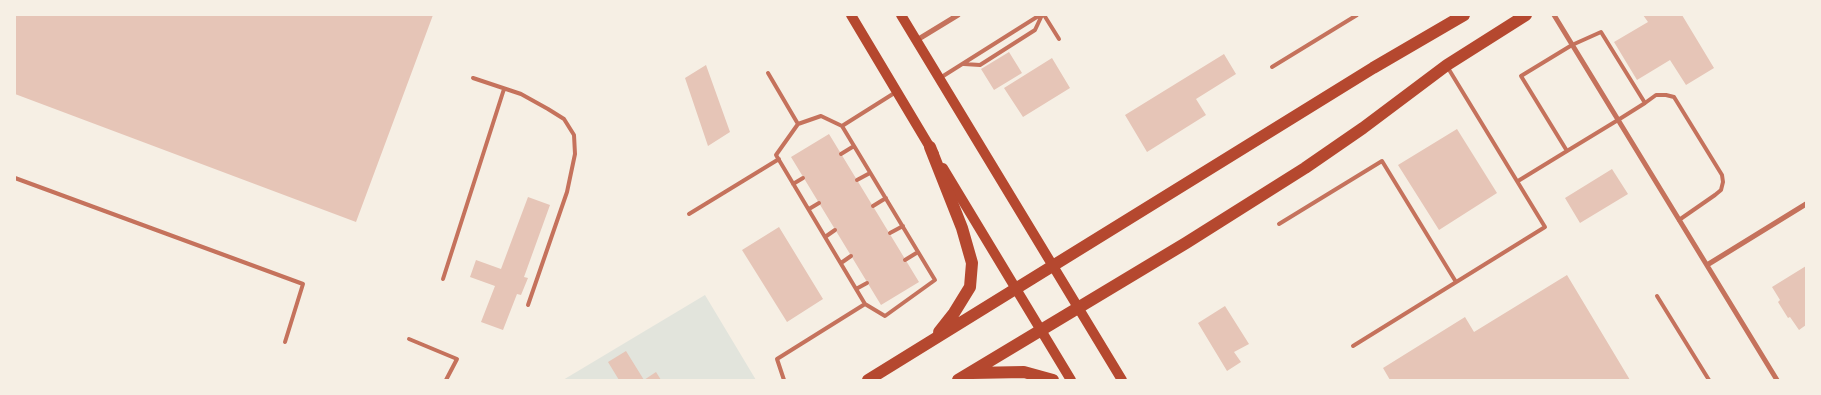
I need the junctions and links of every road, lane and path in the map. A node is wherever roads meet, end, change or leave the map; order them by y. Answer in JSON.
{"nodes":[{"id":1,"x":852,"y":15,"type":"edge"},
{"id":2,"x":901,"y":15,"type":"edge"},
{"id":3,"x":958,"y":15,"type":"edge"},
{"id":4,"x":1042,"y":15,"type":"edge"},
{"id":5,"x":1357,"y":15,"type":"edge"},
{"id":6,"x":1464,"y":15,"type":"edge"},
{"id":7,"x":1526,"y":15,"type":"edge"},
{"id":8,"x":1554,"y":15,"type":"edge"},
{"id":9,"x":1059,"y":39,"type":"dead end"},
{"id":10,"x":917,"y":40,"type":"junction"},
{"id":11,"x":1572,"y":45,"type":"junction"},
{"id":12,"x":963,"y":64,"type":"junction"},
{"id":13,"x":1447,"y":65,"type":"junction"},
{"id":14,"x":1272,"y":67,"type":"dead end"},
{"id":15,"x":768,"y":73,"type":"dead end"},
{"id":16,"x":473,"y":78,"type":"dead end"},
{"id":17,"x":940,"y":78,"type":"junction"},
{"id":18,"x":504,"y":88,"type":"junction"},
{"id":19,"x":896,"y":92,"type":"junction"},
{"id":20,"x":1645,"y":103,"type":"junction"},
{"id":21,"x":1618,"y":120,"type":"junction"},
{"id":22,"x":798,"y":124,"type":"junction"},
{"id":23,"x":842,"y":126,"type":"junction"},
{"id":24,"x":854,"y":146,"type":"junction"},
{"id":25,"x":930,"y":147,"type":"junction"},
{"id":26,"x":1567,"y":151,"type":"junction"},
{"id":27,"x":841,"y":154,"type":"dead end"},
{"id":28,"x":779,"y":159,"type":"junction"},
{"id":29,"x":870,"y":173,"type":"junction"},
{"id":30,"x":15,"y":178,"type":"edge"},
{"id":31,"x":803,"y":178,"type":"dead end"},
{"id":32,"x":857,"y":180,"type":"dead end"},
{"id":33,"x":1518,"y":181,"type":"junction"},
{"id":34,"x":793,"y":184,"type":"junction"},
{"id":35,"x":886,"y":198,"type":"junction"},
{"id":36,"x":819,"y":203,"type":"dead end"},
{"id":37,"x":1806,"y":204,"type":"edge"},
{"id":38,"x":873,"y":206,"type":"dead end"},
{"id":39,"x":809,"y":210,"type":"junction"},
{"id":40,"x":689,"y":214,"type":"dead end"},
{"id":41,"x":1679,"y":220,"type":"junction"},
{"id":42,"x":1278,"y":224,"type":"dead end"},
{"id":43,"x":903,"y":226,"type":"junction"},
{"id":44,"x":835,"y":230,"type":"dead end"},
{"id":45,"x":890,"y":234,"type":"dead end"},
{"id":46,"x":825,"y":237,"type":"junction"},
{"id":47,"x":918,"y":252,"type":"junction"},
{"id":48,"x":851,"y":256,"type":"dead end"},
{"id":49,"x":905,"y":260,"type":"dead end"},
{"id":50,"x":841,"y":263,"type":"junction"},
{"id":51,"x":1053,"y":265,"type":"junction"},
{"id":52,"x":1707,"y":266,"type":"junction"},
{"id":53,"x":443,"y":279,"type":"dead end"},
{"id":54,"x":867,"y":282,"type":"dead end"},
{"id":55,"x":1456,"y":282,"type":"junction"},
{"id":56,"x":1016,"y":288,"type":"junction"},
{"id":57,"x":856,"y":289,"type":"junction"},
{"id":58,"x":1657,"y":296,"type":"dead end"},
{"id":59,"x":865,"y":304,"type":"junction"},
{"id":60,"x":528,"y":305,"type":"dead end"},
{"id":61,"x":1078,"y":307,"type":"junction"},
{"id":62,"x":1041,"y":330,"type":"junction"},
{"id":63,"x":409,"y":339,"type":"dead end"},
{"id":64,"x":932,"y":340,"type":"junction"},
{"id":65,"x":285,"y":342,"type":"dead end"},
{"id":66,"x":1353,"y":346,"type":"dead end"},
{"id":67,"x":964,"y":377,"type":"edge"},
{"id":68,"x":446,"y":380,"type":"edge"},
{"id":69,"x":784,"y":380,"type":"edge"},
{"id":70,"x":868,"y":380,"type":"edge"},
{"id":71,"x":1053,"y":380,"type":"edge"},
{"id":72,"x":1071,"y":380,"type":"edge"},
{"id":73,"x":1122,"y":380,"type":"edge"},
{"id":74,"x":1709,"y":380,"type":"edge"},
{"id":75,"x":1777,"y":380,"type":"edge"}],
"edges":[{"from":1,"to":19,"type":"main road"},
{"from":2,"to":10,"type":"main road"},
{"from":3,"to":10,"type":"street"},
{"from":4,"to":9,"type":"lane"},
{"from":4,"to":12,"type":"lane"},
{"from":4,"to":12,"type":"lane"},
{"from":5,"to":14,"type":"lane"},
{"from":6,"to":51,"type":"main road"},
{"from":7,"to":13,"type":"main road"},
{"from":8,"to":11,"type":"street"},
{"from":10,"to":17,"type":"main road"},
{"from":11,"to":20,"type":"lane"},
{"from":11,"to":21,"type":"street"},
{"from":11,"to":26,"type":"lane"},
{"from":12,"to":17,"type":"lane"},
{"from":13,"to":33,"type":"lane"},
{"from":13,"to":61,"type":"main road"},
{"from":15,"to":22,"type":"lane"},
{"from":16,"to":18,"type":"lane"},
{"from":17,"to":51,"type":"main road"},
{"from":18,"to":53,"type":"lane"},
{"from":18,"to":60,"type":"lane"},
{"from":19,"to":23,"type":"lane"},
{"from":19,"to":25,"type":"main road"},
{"from":20,"to":21,"type":"lane"},
{"from":20,"to":41,"type":"lane"},
{"from":21,"to":26,"type":"lane"},
{"from":21,"to":41,"type":"street"},
{"from":22,"to":23,"type":"lane"},
{"from":22,"to":28,"type":"lane"},
{"from":23,"to":24,"type":"lane"},
{"from":24,"to":27,"type":"lane"},
{"from":24,"to":29,"type":"lane"},
{"from":25,"to":56,"type":"main road"},
{"from":25,"to":64,"type":"main road"},
{"from":26,"to":33,"type":"lane"},
{"from":28,"to":34,"type":"lane"},
{"from":28,"to":40,"type":"lane"},
{"from":29,"to":32,"type":"lane"},
{"from":29,"to":35,"type":"lane"},
{"from":30,"to":65,"type":"lane"},
{"from":31,"to":34,"type":"lane"},
{"from":33,"to":55,"type":"lane"},
{"from":34,"to":39,"type":"lane"},
{"from":35,"to":38,"type":"lane"},
{"from":35,"to":43,"type":"lane"},
{"from":36,"to":39,"type":"lane"},
{"from":37,"to":52,"type":"street"},
{"from":39,"to":46,"type":"lane"},
{"from":41,"to":52,"type":"street"},
{"from":42,"to":55,"type":"lane"},
{"from":43,"to":45,"type":"lane"},
{"from":43,"to":47,"type":"lane"},
{"from":44,"to":46,"type":"lane"},
{"from":46,"to":50,"type":"lane"},
{"from":47,"to":49,"type":"lane"},
{"from":47,"to":59,"type":"lane"},
{"from":48,"to":50,"type":"lane"},
{"from":50,"to":57,"type":"lane"},
{"from":51,"to":56,"type":"main road"},
{"from":51,"to":61,"type":"main road"},
{"from":52,"to":75,"type":"street"},
{"from":54,"to":57,"type":"lane"},
{"from":55,"to":66,"type":"lane"},
{"from":56,"to":62,"type":"main road"},
{"from":56,"to":64,"type":"main road"},
{"from":57,"to":59,"type":"lane"},
{"from":58,"to":74,"type":"lane"},
{"from":59,"to":69,"type":"lane"},
{"from":61,"to":62,"type":"main road"},
{"from":61,"to":73,"type":"main road"},
{"from":62,"to":67,"type":"main road"},
{"from":62,"to":72,"type":"main road"},
{"from":63,"to":68,"type":"lane"},
{"from":64,"to":70,"type":"main road"},
{"from":67,"to":71,"type":"main road"}]}
